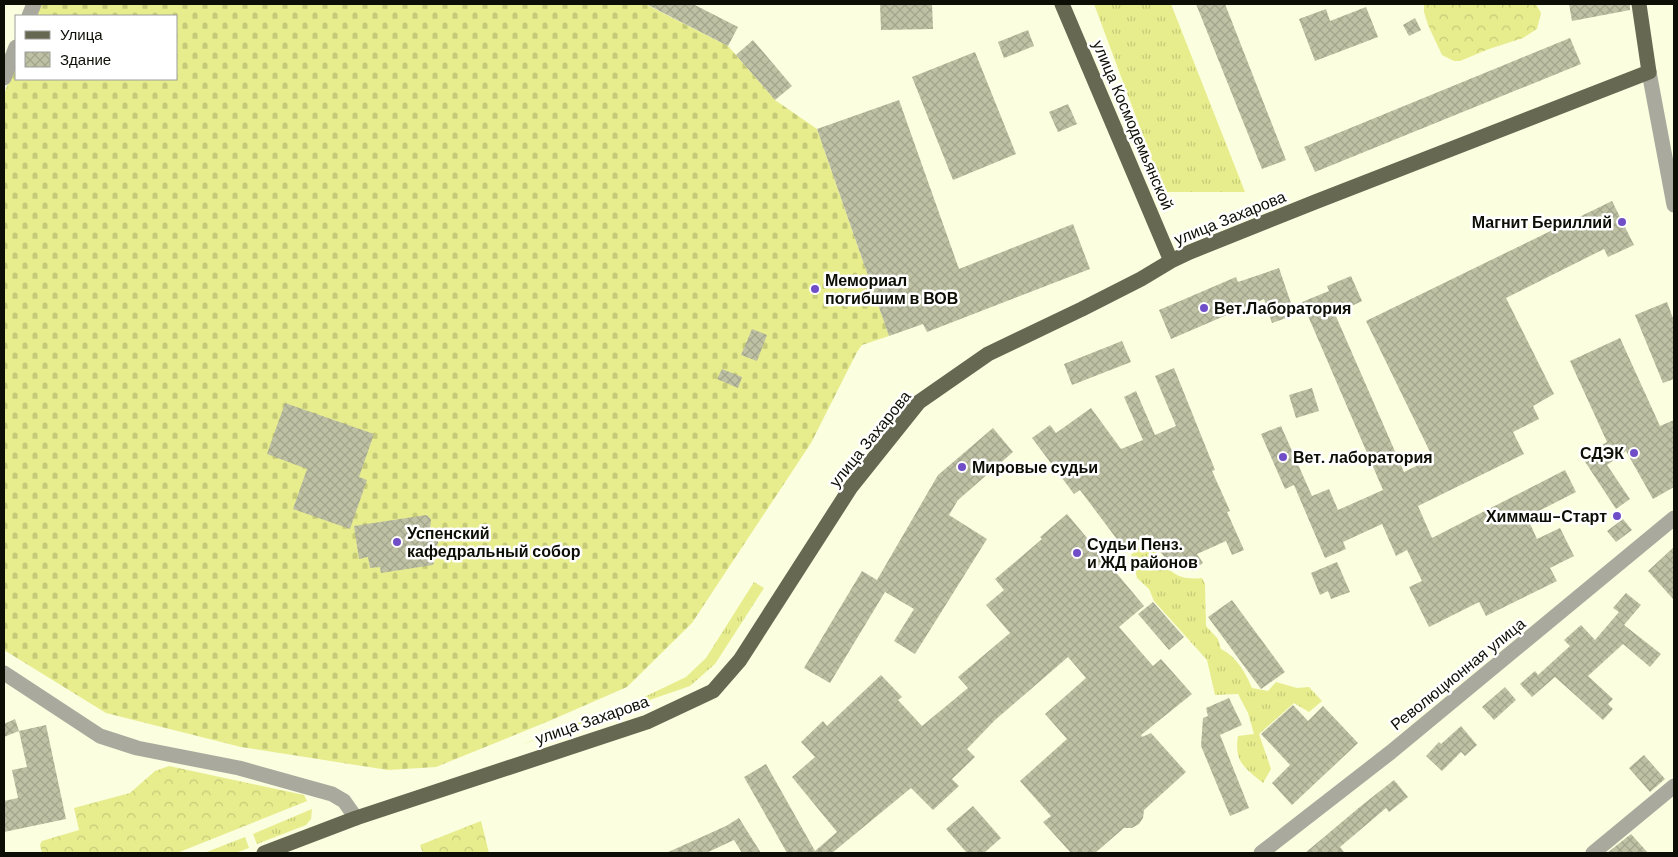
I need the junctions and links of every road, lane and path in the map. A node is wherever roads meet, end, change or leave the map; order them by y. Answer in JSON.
{"nodes":[{"id":1,"x":1062,"y":4,"type":"edge"},
{"id":2,"x":1639,"y":4,"type":"edge"},
{"id":3,"x":15,"y":50,"type":"edge"},
{"id":4,"x":1649,"y":72,"type":"junction"},
{"id":5,"x":4,"y":78,"type":"edge"},
{"id":6,"x":1674,"y":205,"type":"edge"},
{"id":7,"x":1171,"y":261,"type":"junction"},
{"id":8,"x":1674,"y":518,"type":"edge"},
{"id":9,"x":4,"y":673,"type":"edge"},
{"id":10,"x":1674,"y":786,"type":"edge"},
{"id":11,"x":356,"y":818,"type":"junction"},
{"id":12,"x":264,"y":853,"type":"edge"},
{"id":13,"x":1261,"y":853,"type":"edge"},
{"id":14,"x":1593,"y":853,"type":"edge"}],
"edges":[{"from":1,"to":7,"type":"main road","name":"улица Космодемьянской"},
{"from":2,"to":4,"type":"main road"},
{"from":3,"to":5,"type":"street"},
{"from":4,"to":6,"type":"street"},
{"from":4,"to":7,"type":"main road","name":"улица Захарова"},
{"from":7,"to":11,"type":"main road","name":"улица Захарова"},
{"from":8,"to":13,"type":"street","name":"Революционная улица"},
{"from":9,"to":11,"type":"street"},
{"from":10,"to":14,"type":"street"},
{"from":11,"to":12,"type":"main road","name":"улица Захарова"}]}
